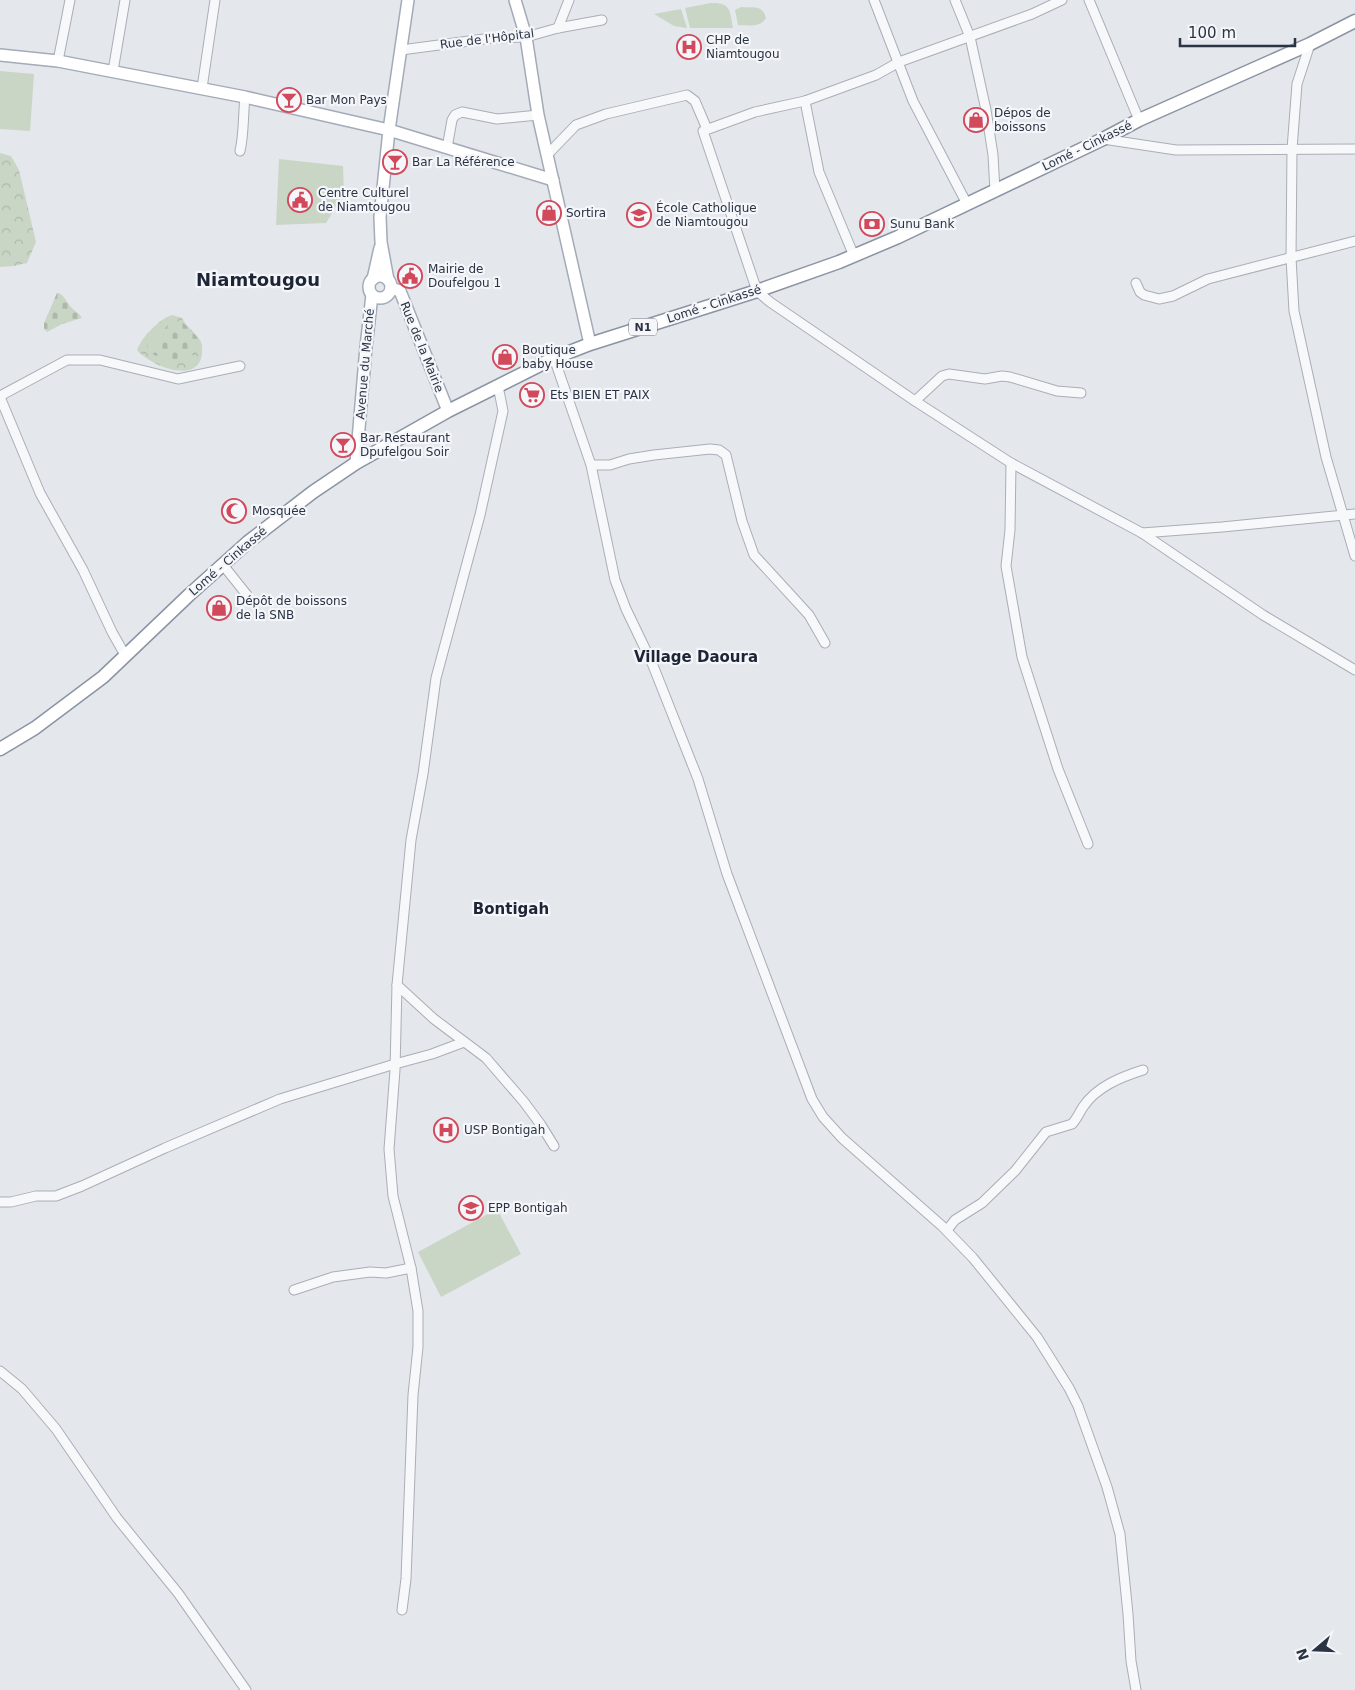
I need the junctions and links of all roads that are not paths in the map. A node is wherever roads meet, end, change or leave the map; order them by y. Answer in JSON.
{"nodes":[{"id":1,"x":70,"y":0,"type":"edge"},
{"id":2,"x":125,"y":0,"type":"edge"},
{"id":3,"x":215,"y":0,"type":"edge"},
{"id":4,"x":408,"y":0,"type":"edge"},
{"id":5,"x":514,"y":0,"type":"edge"},
{"id":6,"x":569,"y":0,"type":"edge"},
{"id":7,"x":874,"y":0,"type":"edge"},
{"id":8,"x":955,"y":0,"type":"edge"},
{"id":9,"x":1062,"y":0,"type":"edge"},
{"id":10,"x":1089,"y":0,"type":"edge"},
{"id":11,"x":602,"y":20,"type":"dead end"},
{"id":12,"x":1355,"y":21,"type":"edge"},
{"id":13,"x":558,"y":28,"type":"junction"},
{"id":14,"x":526,"y":37,"type":"junction"},
{"id":15,"x":970,"y":37,"type":"junction"},
{"id":16,"x":1310,"y":44,"type":"junction"},
{"id":17,"x":402,"y":50,"type":"junction"},
{"id":18,"x":0,"y":55,"type":"edge"},
{"id":19,"x":58,"y":61,"type":"junction"},
{"id":20,"x":899,"y":62,"type":"junction"},
{"id":21,"x":113,"y":72,"type":"junction"},
{"id":22,"x":202,"y":88,"type":"junction"},
{"id":23,"x":245,"y":97,"type":"junction"},
{"id":24,"x":805,"y":101,"type":"junction"},
{"id":25,"x":538,"y":115,"type":"junction"},
{"id":26,"x":1140,"y":120,"type":"junction"},
{"id":27,"x":708,"y":129,"type":"junction"},
{"id":28,"x":388,"y":130,"type":"junction"},
{"id":29,"x":1103,"y":139,"type":"junction"},
{"id":30,"x":447,"y":148,"type":"junction"},
{"id":31,"x":1292,"y":148,"type":"junction"},
{"id":32,"x":1355,"y":149,"type":"edge"},
{"id":33,"x":240,"y":151,"type":"dead end"},
{"id":34,"x":547,"y":155,"type":"junction"},
{"id":35,"x":553,"y":180,"type":"junction"},
{"id":36,"x":995,"y":191,"type":"junction"},
{"id":37,"x":967,"y":204,"type":"junction"},
{"id":38,"x":1355,"y":241,"type":"edge"},
{"id":39,"x":381,"y":242,"type":"junction"},
{"id":40,"x":854,"y":256,"type":"junction"},
{"id":41,"x":1291,"y":258,"type":"junction"},
{"id":42,"x":373,"y":279,"type":"junction"},
{"id":43,"x":1136,"y":283,"type":"dead end"},
{"id":44,"x":390,"y":284,"type":"junction"},
{"id":45,"x":757,"y":291,"type":"junction"},
{"id":46,"x":372,"y":294,"type":"junction"},
{"id":47,"x":590,"y":344,"type":"junction"},
{"id":48,"x":554,"y":358,"type":"junction"},
{"id":49,"x":240,"y":366,"type":"dead end"},
{"id":50,"x":498,"y":386,"type":"junction"},
{"id":51,"x":1081,"y":393,"type":"dead end"},
{"id":52,"x":0,"y":396,"type":"edge"},
{"id":53,"x":914,"y":401,"type":"junction"},
{"id":54,"x":448,"y":411,"type":"junction"},
{"id":55,"x":356,"y":463,"type":"junction"},
{"id":56,"x":1011,"y":463,"type":"junction"},
{"id":57,"x":590,"y":465,"type":"junction"},
{"id":58,"x":1355,"y":514,"type":"edge"},
{"id":59,"x":1343,"y":515,"type":"junction"},
{"id":60,"x":1142,"y":533,"type":"junction"},
{"id":61,"x":1355,"y":556,"type":"edge"},
{"id":62,"x":223,"y":565,"type":"junction"},
{"id":63,"x":247,"y":595,"type":"dead end"},
{"id":64,"x":825,"y":643,"type":"dead end"},
{"id":65,"x":125,"y":655,"type":"junction"},
{"id":66,"x":1355,"y":670,"type":"edge"},
{"id":67,"x":0,"y":749,"type":"edge"},
{"id":68,"x":1088,"y":844,"type":"dead end"},
{"id":69,"x":397,"y":984,"type":"junction"},
{"id":70,"x":464,"y":1042,"type":"junction"},
{"id":71,"x":395,"y":1064,"type":"junction"},
{"id":72,"x":1143,"y":1070,"type":"dead end"},
{"id":73,"x":554,"y":1146,"type":"dead end"},
{"id":74,"x":0,"y":1202,"type":"edge"},
{"id":75,"x":946,"y":1230,"type":"junction"},
{"id":76,"x":412,"y":1268,"type":"junction"},
{"id":77,"x":294,"y":1290,"type":"dead end"},
{"id":78,"x":0,"y":1371,"type":"edge"},
{"id":79,"x":402,"y":1610,"type":"dead end"},
{"id":80,"x":246,"y":1690,"type":"edge"},
{"id":81,"x":1136,"y":1690,"type":"edge"}],
"edges":[{"from":1,"to":19,"type":"street"},
{"from":2,"to":21,"type":"street"},
{"from":3,"to":22,"type":"street"},
{"from":4,"to":17,"type":"main road"},
{"from":5,"to":14,"type":"main road"},
{"from":6,"to":13,"type":"street"},
{"from":7,"to":20,"type":"street"},
{"from":8,"to":15,"type":"street"},
{"from":9,"to":15,"type":"street"},
{"from":10,"to":26,"type":"street"},
{"from":11,"to":13,"type":"street","name":"Rue de l'Hôpital"},
{"from":12,"to":16,"type":"highway","name":"Lomé - Cinkassé","number":"N1"},
{"from":13,"to":14,"type":"street","name":"Rue de l'Hôpital"},
{"from":14,"to":17,"type":"street","name":"Rue de l'Hôpital"},
{"from":14,"to":25,"type":"main road"},
{"from":15,"to":20,"type":"street"},
{"from":15,"to":36,"type":"street"},
{"from":16,"to":26,"type":"highway","name":"Lomé - Cinkassé","number":"N1"},
{"from":16,"to":31,"type":"street"},
{"from":17,"to":28,"type":"main road"},
{"from":18,"to":19,"type":"main road"},
{"from":19,"to":21,"type":"main road"},
{"from":20,"to":24,"type":"street"},
{"from":20,"to":37,"type":"street"},
{"from":21,"to":22,"type":"main road"},
{"from":22,"to":23,"type":"main road"},
{"from":23,"to":28,"type":"main road"},
{"from":23,"to":33,"type":"street"},
{"from":24,"to":27,"type":"street"},
{"from":24,"to":40,"type":"street"},
{"from":25,"to":30,"type":"street"},
{"from":25,"to":34,"type":"main road"},
{"from":26,"to":29,"type":"highway","name":"Lomé - Cinkassé","number":"N1"},
{"from":27,"to":34,"type":"street"},
{"from":27,"to":45,"type":"street"},
{"from":28,"to":30,"type":"main road"},
{"from":28,"to":39,"type":"main road"},
{"from":29,"to":31,"type":"street"},
{"from":29,"to":36,"type":"highway","name":"Lomé - Cinkassé","number":"N1"},
{"from":30,"to":35,"type":"main road"},
{"from":31,"to":32,"type":"street"},
{"from":31,"to":41,"type":"street"},
{"from":34,"to":35,"type":"main road"},
{"from":35,"to":47,"type":"main road"},
{"from":36,"to":37,"type":"highway","name":"Lomé - Cinkassé","number":"N1"},
{"from":37,"to":40,"type":"highway","name":"Lomé - Cinkassé","number":"N1"},
{"from":38,"to":41,"type":"street"},
{"from":39,"to":42,"type":"main road"},
{"from":39,"to":44,"type":"main road"},
{"from":40,"to":45,"type":"highway","name":"Lomé - Cinkassé","number":"N1"},
{"from":41,"to":43,"type":"street"},
{"from":41,"to":59,"type":"street"},
{"from":42,"to":44,"type":"main road"},
{"from":42,"to":46,"type":"main road"},
{"from":44,"to":46,"type":"main road"},
{"from":44,"to":54,"type":"main road","name":"Rue de la Mairie"},
{"from":45,"to":47,"type":"highway","name":"Lomé - Cinkassé","number":"N1"},
{"from":45,"to":53,"type":"street"},
{"from":46,"to":55,"type":"main road","name":"Avenue du Marché"},
{"from":47,"to":48,"type":"highway","name":"Lomé - Cinkassé","number":"N1"},
{"from":48,"to":50,"type":"highway","name":"Lomé - Cinkassé","number":"N1"},
{"from":48,"to":57,"type":"street"},
{"from":49,"to":52,"type":"street"},
{"from":50,"to":54,"type":"highway","name":"Lomé - Cinkassé","number":"N1"},
{"from":50,"to":69,"type":"street"},
{"from":51,"to":53,"type":"street"},
{"from":52,"to":65,"type":"street"},
{"from":53,"to":56,"type":"street"},
{"from":54,"to":55,"type":"highway","name":"Lomé - Cinkassé","number":"N1"},
{"from":55,"to":62,"type":"highway","name":"Lomé - Cinkassé","number":"N1"},
{"from":56,"to":60,"type":"street"},
{"from":56,"to":68,"type":"street"},
{"from":57,"to":64,"type":"street"},
{"from":57,"to":75,"type":"street"},
{"from":58,"to":59,"type":"street"},
{"from":59,"to":60,"type":"street"},
{"from":59,"to":61,"type":"street"},
{"from":60,"to":66,"type":"street"},
{"from":62,"to":63,"type":"street"},
{"from":62,"to":65,"type":"highway","name":"Lomé - Cinkassé","number":"N1"},
{"from":65,"to":67,"type":"highway","name":"Lomé - Cinkassé","number":"N1"},
{"from":69,"to":70,"type":"street"},
{"from":69,"to":71,"type":"street"},
{"from":70,"to":71,"type":"street"},
{"from":70,"to":73,"type":"street"},
{"from":71,"to":74,"type":"street"},
{"from":71,"to":76,"type":"street"},
{"from":72,"to":75,"type":"street"},
{"from":75,"to":81,"type":"street"},
{"from":76,"to":77,"type":"street"},
{"from":76,"to":79,"type":"street"},
{"from":78,"to":80,"type":"street"}]}
